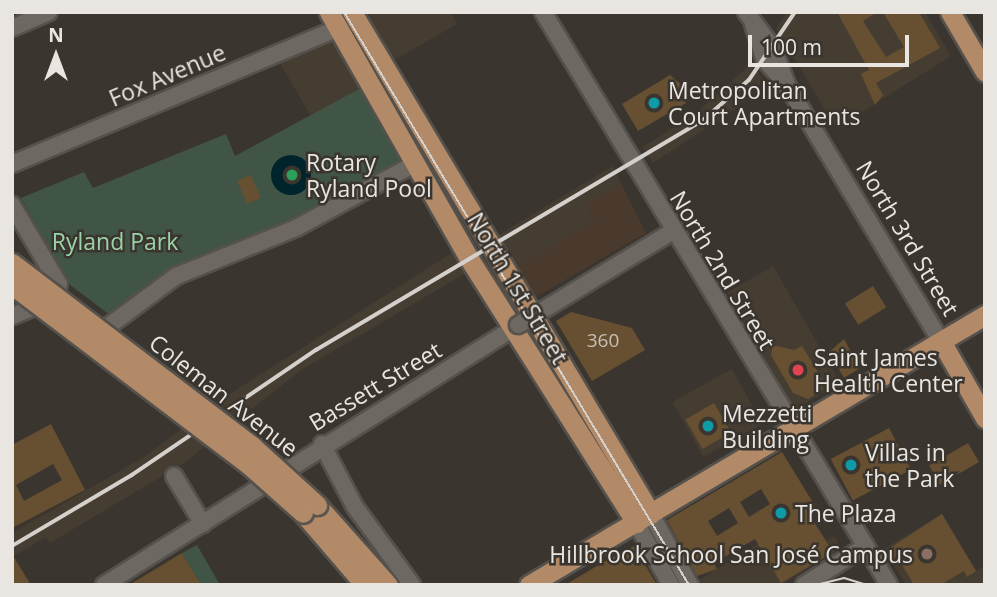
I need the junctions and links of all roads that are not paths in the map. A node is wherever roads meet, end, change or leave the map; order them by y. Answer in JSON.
{"nodes":[{"id":1,"x":48,"y":12,"type":"edge"},
{"id":2,"x":352,"y":12,"type":"edge"},
{"id":3,"x":543,"y":12,"type":"edge"},
{"id":4,"x":950,"y":12,"type":"edge"},
{"id":5,"x":750,"y":18,"type":"edge"},
{"id":6,"x":334,"y":20,"type":"edge"},
{"id":7,"x":12,"y":28,"type":"edge"},
{"id":8,"x":985,"y":72,"type":"edge"},
{"id":9,"x":416,"y":163,"type":"junction"},
{"id":10,"x":12,"y":164,"type":"edge"},
{"id":11,"x":12,"y":205,"type":"edge"},
{"id":12,"x":674,"y":231,"type":"junction"},
{"id":13,"x":12,"y":262,"type":"edge"},
{"id":14,"x":12,"y":285,"type":"edge"},
{"id":15,"x":54,"y":293,"type":"junction"},
{"id":16,"x":985,"y":315,"type":"edge"},
{"id":17,"x":12,"y":316,"type":"edge"},
{"id":18,"x":524,"y":321,"type":"junction"},
{"id":19,"x":102,"y":332,"type":"junction"},
{"id":20,"x":941,"y":341,"type":"junction"},
{"id":21,"x":86,"y":343,"type":"dead end"},
{"id":22,"x":985,"y":418,"type":"edge"},
{"id":23,"x":793,"y":428,"type":"junction"},
{"id":24,"x":322,"y":444,"type":"junction"},
{"id":25,"x":174,"y":476,"type":"dead end"},
{"id":26,"x":310,"y":509,"type":"junction"},
{"id":27,"x":643,"y":519,"type":"junction"},
{"id":28,"x":203,"y":524,"type":"junction"},
{"id":29,"x":866,"y":546,"type":"junction"},
{"id":30,"x":104,"y":585,"type":"edge"},
{"id":31,"x":365,"y":585,"type":"edge"},
{"id":32,"x":388,"y":585,"type":"edge"},
{"id":33,"x":412,"y":585,"type":"edge"},
{"id":34,"x":529,"y":585,"type":"edge"},
{"id":35,"x":671,"y":585,"type":"edge"},
{"id":36,"x":691,"y":585,"type":"edge"},
{"id":37,"x":804,"y":585,"type":"edge"},
{"id":38,"x":889,"y":585,"type":"edge"}],
"edges":[{"from":1,"to":7,"type":"street"},
{"from":2,"to":18,"type":"main road","name":"North 1st Street"},
{"from":3,"to":12,"type":"street","name":"North 2nd Street"},
{"from":4,"to":8,"type":"main road"},
{"from":5,"to":20,"type":"street","name":"North 3rd Street"},
{"from":6,"to":9,"type":"main road","name":"North 1st Street"},
{"from":6,"to":10,"type":"street","name":"Fox Avenue"},
{"from":9,"to":18,"type":"main road","name":"North 1st Street"},
{"from":9,"to":19,"type":"street"},
{"from":11,"to":15,"type":"street"},
{"from":12,"to":18,"type":"street","name":"Bassett Street"},
{"from":12,"to":23,"type":"street","name":"North 2nd Street"},
{"from":13,"to":26,"type":"main road","name":"Coleman Avenue","bridge":true},
{"from":14,"to":26,"type":"main road","name":"Coleman Avenue","bridge":true},
{"from":15,"to":17,"type":"street"},
{"from":15,"to":19,"type":"street"},
{"from":16,"to":20,"type":"main road"},
{"from":18,"to":24,"type":"street","name":"Bassett Street"},
{"from":18,"to":27,"type":"main road","name":"North 1st Street"},
{"from":18,"to":27,"type":"main road","name":"North 1st Street"},
{"from":19,"to":21,"type":"street"},
{"from":20,"to":22,"type":"main road","name":"North 3rd Street"},
{"from":20,"to":23,"type":"main road"},
{"from":23,"to":27,"type":"main road"},
{"from":23,"to":29,"type":"street","name":"North 2nd Street"},
{"from":24,"to":28,"type":"street","name":"Bassett Street"},
{"from":24,"to":33,"type":"street"},
{"from":25,"to":28,"type":"street"},
{"from":26,"to":31,"type":"main road","name":"Coleman Avenue"},
{"from":26,"to":32,"type":"main road","name":"Coleman Avenue"},
{"from":27,"to":34,"type":"main road"},
{"from":27,"to":35,"type":"street","name":"North 1st Street"},
{"from":27,"to":36,"type":"street","name":"North 1st Street"},
{"from":28,"to":30,"type":"street","name":"Bassett Street"},
{"from":29,"to":37,"type":"street"},
{"from":29,"to":38,"type":"street","name":"North 2nd Street"}]}
